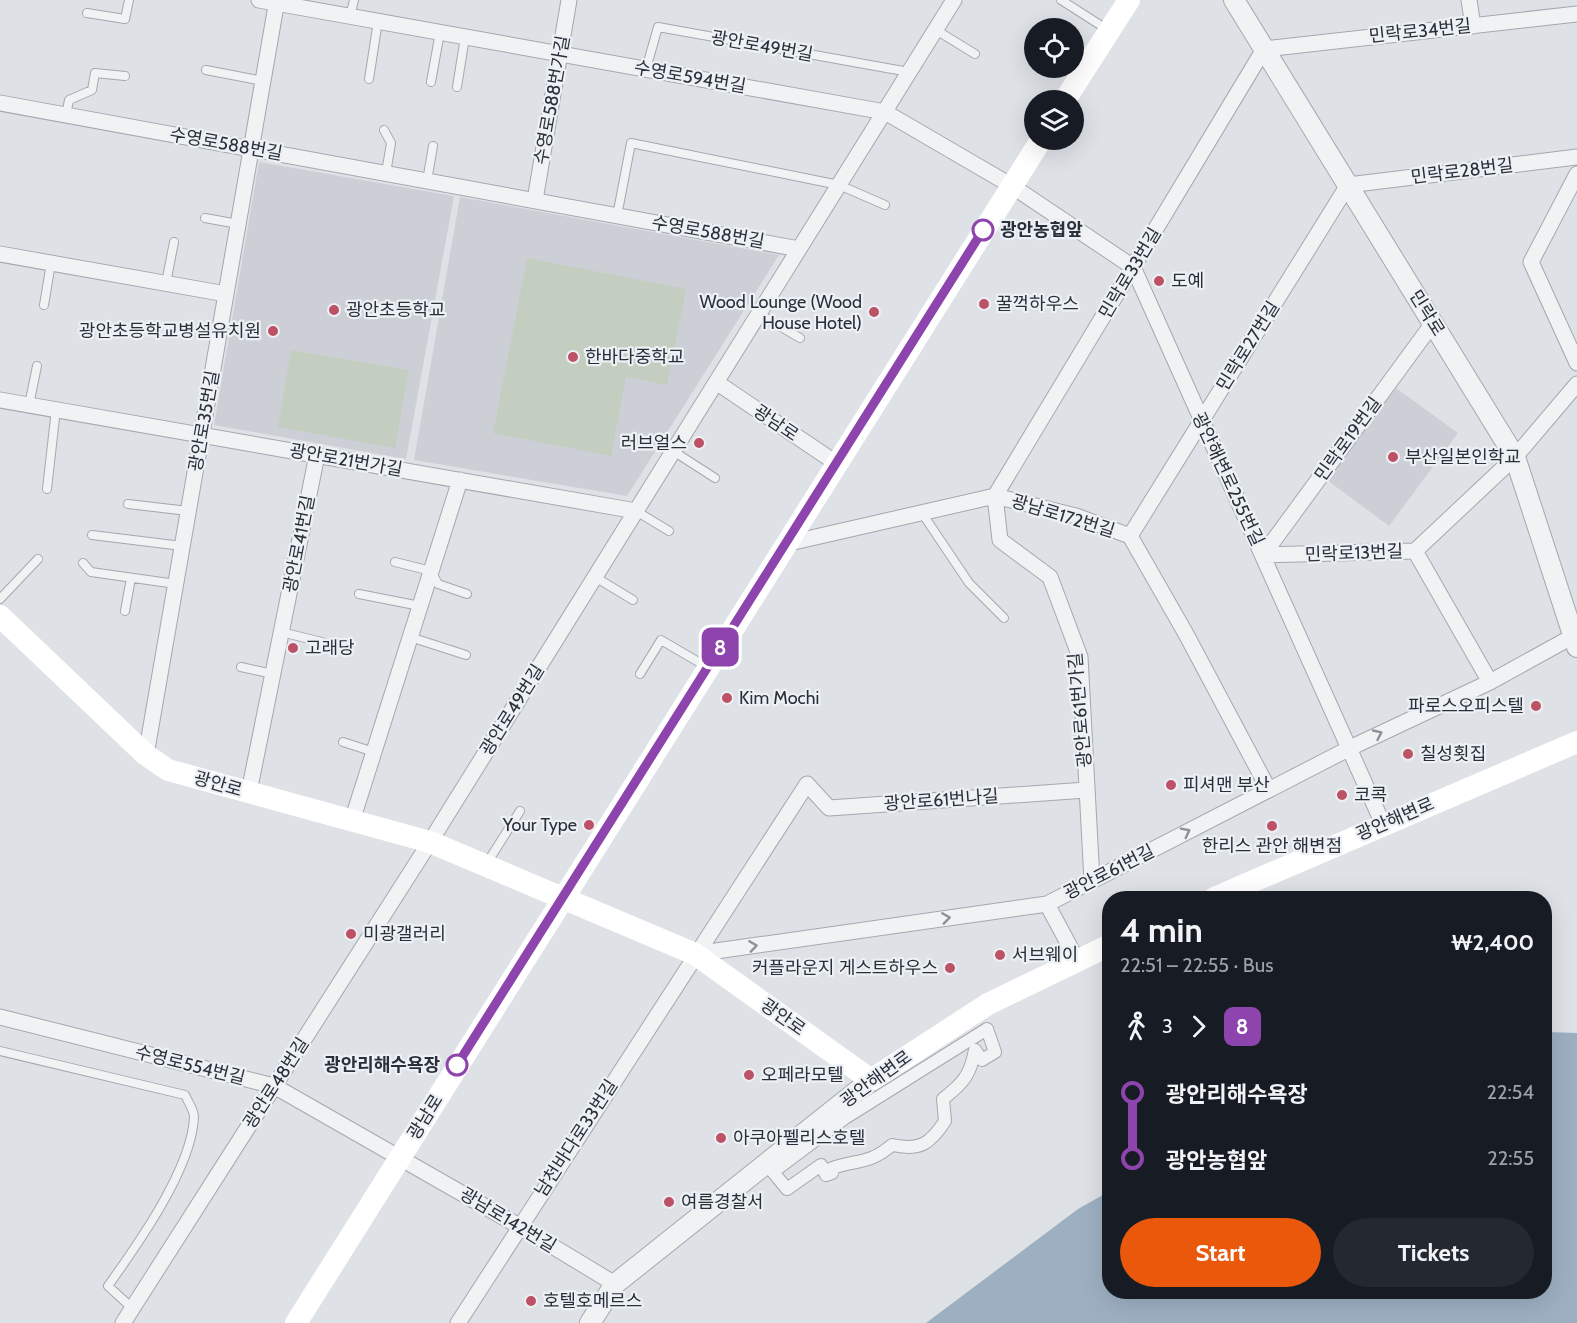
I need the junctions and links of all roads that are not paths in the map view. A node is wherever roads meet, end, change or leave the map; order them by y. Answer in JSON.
{"nodes":[{"id":1,"x":129,"y":0,"type":"edge"},
{"id":2,"x":258,"y":0,"type":"edge"},
{"id":3,"x":354,"y":0,"type":"edge"},
{"id":4,"x":569,"y":0,"type":"edge"},
{"id":5,"x":1061,"y":0,"type":"edge"},
{"id":6,"x":1129,"y":0,"type":"edge"},
{"id":7,"x":1233,"y":0,"type":"edge"},
{"id":8,"x":1469,"y":0,"type":"edge"},
{"id":9,"x":949,"y":1,"type":"edge"},
{"id":10,"x":276,"y":2,"type":"edge"},
{"id":11,"x":87,"y":13,"type":"dead end"},
{"id":12,"x":1577,"y":14,"type":"edge"},
{"id":13,"x":350,"y":16,"type":"junction"},
{"id":14,"x":378,"y":21,"type":"junction"},
{"id":15,"x":1473,"y":26,"type":"junction"},
{"id":16,"x":936,"y":30,"type":"junction"},
{"id":17,"x":1109,"y":31,"type":"junction"},
{"id":18,"x":440,"y":32,"type":"junction"},
{"id":19,"x":465,"y":37,"type":"junction"},
{"id":20,"x":1264,"y":49,"type":"junction"},
{"id":21,"x":560,"y":54,"type":"junction"},
{"id":22,"x":975,"y":54,"type":"dead end"},
{"id":23,"x":646,"y":69,"type":"junction"},
{"id":24,"x":206,"y":70,"type":"dead end"},
{"id":25,"x":909,"y":72,"type":"junction"},
{"id":26,"x":125,"y":76,"type":"dead end"},
{"id":27,"x":369,"y":79,"type":"dead end"},
{"id":28,"x":262,"y":81,"type":"junction"},
{"id":29,"x":431,"y":82,"type":"dead end"},
{"id":30,"x":457,"y":87,"type":"dead end"},
{"id":31,"x":1071,"y":90,"type":"edge"},
{"id":32,"x":0,"y":103,"type":"edge"},
{"id":33,"x":885,"y":112,"type":"junction"},
{"id":34,"x":66,"y":115,"type":"junction"},
{"id":35,"x":384,"y":130,"type":"dead end"},
{"id":36,"x":433,"y":146,"type":"dead end"},
{"id":37,"x":251,"y":149,"type":"junction"},
{"id":38,"x":1034,"y":150,"type":"edge"},
{"id":39,"x":1577,"y":157,"type":"edge"},
{"id":40,"x":386,"y":173,"type":"junction"},
{"id":41,"x":1577,"y":174,"type":"edge"},
{"id":42,"x":427,"y":181,"type":"junction"},
{"id":43,"x":840,"y":184,"type":"junction"},
{"id":44,"x":1348,"y":185,"type":"junction"},
{"id":45,"x":1011,"y":186,"type":"junction"},
{"id":46,"x":535,"y":200,"type":"junction"},
{"id":47,"x":885,"y":206,"type":"dead end"},
{"id":48,"x":617,"y":216,"type":"junction"},
{"id":49,"x":205,"y":218,"type":"dead end"},
{"id":50,"x":238,"y":224,"type":"junction"},
{"id":51,"x":174,"y":242,"type":"dead end"},
{"id":52,"x":800,"y":249,"type":"junction"},
{"id":53,"x":0,"y":254,"type":"edge"},
{"id":54,"x":51,"y":263,"type":"junction"},
{"id":55,"x":1133,"y":267,"type":"junction"},
{"id":56,"x":166,"y":283,"type":"junction"},
{"id":57,"x":226,"y":294,"type":"junction"},
{"id":58,"x":44,"y":305,"type":"dead end"},
{"id":59,"x":759,"y":314,"type":"junction"},
{"id":60,"x":1432,"y":323,"type":"junction"},
{"id":61,"x":800,"y":338,"type":"dead end"},
{"id":62,"x":1577,"y":363,"type":"edge"},
{"id":63,"x":37,"y":366,"type":"dead end"},
{"id":64,"x":716,"y":382,"type":"junction"},
{"id":65,"x":1577,"y":384,"type":"edge"},
{"id":66,"x":0,"y":400,"type":"edge"},
{"id":67,"x":29,"y":405,"type":"junction"},
{"id":68,"x":56,"y":409,"type":"junction"},
{"id":69,"x":1202,"y":421,"type":"junction"},
{"id":70,"x":202,"y":435,"type":"junction"},
{"id":71,"x":673,"y":451,"type":"junction"},
{"id":72,"x":317,"y":455,"type":"junction"},
{"id":73,"x":1515,"y":457,"type":"junction"},
{"id":74,"x":836,"y":463,"type":"junction"},
{"id":75,"x":715,"y":478,"type":"dead end"},
{"id":76,"x":460,"y":480,"type":"junction"},
{"id":77,"x":46,"y":489,"type":"dead end"},
{"id":78,"x":995,"y":496,"type":"junction"},
{"id":79,"x":128,"y":504,"type":"dead end"},
{"id":80,"x":636,"y":510,"type":"junction"},
{"id":81,"x":188,"y":511,"type":"junction"},
{"id":82,"x":922,"y":513,"type":"junction"},
{"id":83,"x":669,"y":531,"type":"dead end"},
{"id":84,"x":92,"y":535,"type":"dead end"},
{"id":85,"x":1130,"y":536,"type":"junction"},
{"id":86,"x":785,"y":544,"type":"junction"},
{"id":87,"x":182,"y":546,"type":"junction"},
{"id":88,"x":1415,"y":551,"type":"junction"},
{"id":89,"x":1263,"y":555,"type":"junction"},
{"id":90,"x":38,"y":559,"type":"dead end"},
{"id":91,"x":395,"y":562,"type":"dead end"},
{"id":92,"x":83,"y":563,"type":"dead end"},
{"id":93,"x":431,"y":571,"type":"junction"},
{"id":94,"x":595,"y":577,"type":"junction"},
{"id":95,"x":131,"y":578,"type":"junction"},
{"id":96,"x":176,"y":584,"type":"junction"},
{"id":97,"x":359,"y":594,"type":"dead end"},
{"id":98,"x":467,"y":594,"type":"dead end"},
{"id":99,"x":0,"y":599,"type":"edge"},
{"id":100,"x":633,"y":600,"type":"dead end"},
{"id":101,"x":420,"y":606,"type":"junction"},
{"id":102,"x":125,"y":611,"type":"dead end"},
{"id":103,"x":0,"y":616,"type":"edge"},
{"id":104,"x":1004,"y":618,"type":"dead end"},
{"id":105,"x":281,"y":632,"type":"junction"},
{"id":106,"x":410,"y":637,"type":"junction"},
{"id":107,"x":1576,"y":639,"type":"edge"},
{"id":108,"x":322,"y":642,"type":"dead end"},
{"id":109,"x":466,"y":655,"type":"dead end"},
{"id":110,"x":241,"y":667,"type":"dead end"},
{"id":111,"x":707,"y":667,"type":"junction"},
{"id":112,"x":273,"y":674,"type":"junction"},
{"id":113,"x":640,"y":674,"type":"dead end"},
{"id":114,"x":1490,"y":682,"type":"junction"},
{"id":115,"x":343,"y":742,"type":"dead end"},
{"id":116,"x":1577,"y":742,"type":"edge"},
{"id":117,"x":1349,"y":748,"type":"junction"},
{"id":118,"x":374,"y":752,"type":"junction"},
{"id":119,"x":146,"y":755,"type":"junction"},
{"id":120,"x":1086,"y":790,"type":"junction"},
{"id":121,"x":1269,"y":790,"type":"junction"},
{"id":122,"x":249,"y":792,"type":"junction"},
{"id":123,"x":520,"y":811,"type":"dead end"},
{"id":124,"x":352,"y":821,"type":"junction"},
{"id":125,"x":1383,"y":824,"type":"junction"},
{"id":126,"x":430,"y":842,"type":"junction"},
{"id":127,"x":486,"y":865,"type":"junction"},
{"id":128,"x":1092,"y":881,"type":"junction"},
{"id":129,"x":1230,"y":891,"type":"edge"},
{"id":130,"x":561,"y":898,"type":"junction"},
{"id":131,"x":1047,"y":904,"type":"junction"},
{"id":132,"x":1102,"y":949,"type":"edge"},
{"id":133,"x":695,"y":954,"type":"junction"},
{"id":134,"x":1077,"y":960,"type":"junction"},
{"id":135,"x":0,"y":1017,"type":"edge"},
{"id":136,"x":987,"y":1029,"type":"joint"},
{"id":137,"x":0,"y":1051,"type":"edge"},
{"id":138,"x":871,"y":1080,"type":"junction"},
{"id":139,"x":274,"y":1086,"type":"junction"},
{"id":140,"x":400,"y":1157,"type":"junction"},
{"id":141,"x":519,"y":1226,"type":"junction"},
{"id":142,"x":615,"y":1284,"type":"junction"},
{"id":143,"x":132,"y":1308,"type":"junction"},
{"id":144,"x":123,"y":1323,"type":"edge"},
{"id":145,"x":296,"y":1323,"type":"edge"},
{"id":146,"x":458,"y":1323,"type":"edge"},
{"id":147,"x":590,"y":1323,"type":"edge"}],
"edges":[{"from":1,"to":11,"type":"lane"},
{"from":2,"to":10,"type":"street","name":"수영로594번길"},
{"from":3,"to":13,"type":"lane"},
{"from":4,"to":21,"type":"street","name":"수영로588번가길"},
{"from":5,"to":17,"type":"lane"},
{"from":6,"to":17,"type":"main road"},
{"from":7,"to":20,"type":"street","name":"민락로"},
{"from":8,"to":15,"type":"street"},
{"from":9,"to":16,"type":"street","name":"광안로49번길"},
{"from":10,"to":13,"type":"street","name":"수영로594번길"},
{"from":10,"to":28,"type":"street","name":"광안로35번길"},
{"from":12,"to":15,"type":"street","name":"민락로34번길"},
{"from":13,"to":14,"type":"street","name":"수영로594번길"},
{"from":14,"to":18,"type":"street","name":"수영로594번길"},
{"from":14,"to":27,"type":"lane"},
{"from":15,"to":20,"type":"street","name":"민락로34번길"},
{"from":16,"to":22,"type":"lane"},
{"from":16,"to":25,"type":"street","name":"광안로49번길"},
{"from":17,"to":31,"type":"main road"},
{"from":18,"to":19,"type":"street","name":"수영로594번길"},
{"from":18,"to":29,"type":"lane"},
{"from":19,"to":21,"type":"street","name":"수영로594번길"},
{"from":19,"to":30,"type":"lane"},
{"from":20,"to":44,"type":"street","name":"민락로"},
{"from":20,"to":55,"type":"street","name":"민락로33번길"},
{"from":21,"to":23,"type":"street","name":"수영로594번길"},
{"from":21,"to":46,"type":"street","name":"수영로588번가길"},
{"from":23,"to":25,"type":"lane","name":"광안로49번길"},
{"from":23,"to":33,"type":"street","name":"수영로594번길"},
{"from":24,"to":28,"type":"lane"},
{"from":25,"to":33,"type":"street","name":"광안로49번길"},
{"from":26,"to":34,"type":"lane"},
{"from":28,"to":37,"type":"street","name":"광안로35번길"},
{"from":32,"to":34,"type":"street","name":"수영로588번길"},
{"from":33,"to":43,"type":"street","name":"광안로49번길"},
{"from":33,"to":45,"type":"street","name":"수영로594번길"},
{"from":34,"to":37,"type":"street","name":"수영로588번길"},
{"from":35,"to":40,"type":"lane"},
{"from":36,"to":42,"type":"lane"},
{"from":37,"to":40,"type":"street","name":"수영로588번길"},
{"from":37,"to":50,"type":"street","name":"광안로35번길"},
{"from":38,"to":45,"type":"main road","name":"광남로"},
{"from":39,"to":44,"type":"street","name":"민락로28번길"},
{"from":40,"to":42,"type":"street","name":"수영로588번길"},
{"from":41,"to":62,"type":"street"},
{"from":42,"to":46,"type":"street","name":"수영로588번길"},
{"from":43,"to":47,"type":"lane"},
{"from":43,"to":48,"type":"lane"},
{"from":43,"to":52,"type":"street","name":"광안로49번길"},
{"from":44,"to":60,"type":"street","name":"민락로"},
{"from":44,"to":69,"type":"street","name":"민락로27번길"},
{"from":45,"to":55,"type":"street"},
{"from":45,"to":74,"type":"main road","name":"광남로"},
{"from":46,"to":48,"type":"street","name":"수영로588번길"},
{"from":48,"to":52,"type":"street","name":"수영로588번길"},
{"from":49,"to":50,"type":"lane"},
{"from":50,"to":57,"type":"street","name":"광안로35번길"},
{"from":51,"to":56,"type":"lane"},
{"from":52,"to":59,"type":"street","name":"광안로49번길"},
{"from":53,"to":54,"type":"street"},
{"from":54,"to":56,"type":"street"},
{"from":54,"to":58,"type":"lane"},
{"from":55,"to":69,"type":"street","name":"광안해변로255번길"},
{"from":55,"to":78,"type":"street","name":"민락로33번길"},
{"from":56,"to":57,"type":"street"},
{"from":57,"to":70,"type":"street","name":"광안로35번길"},
{"from":59,"to":61,"type":"lane"},
{"from":59,"to":64,"type":"street","name":"광안로49번길"},
{"from":60,"to":73,"type":"street","name":"민락로"},
{"from":60,"to":89,"type":"street","name":"민락로19번길"},
{"from":63,"to":67,"type":"lane"},
{"from":64,"to":71,"type":"street","name":"광안로49번길"},
{"from":64,"to":74,"type":"street","name":"광남로"},
{"from":65,"to":73,"type":"street","name":"민락로13번길"},
{"from":66,"to":67,"type":"street","name":"광안로21번가길"},
{"from":67,"to":68,"type":"street","name":"광안로21번가길"},
{"from":68,"to":70,"type":"street","name":"광안로21번가길"},
{"from":68,"to":77,"type":"lane"},
{"from":69,"to":85,"type":"street","name":"민락로27번길"},
{"from":69,"to":89,"type":"street","name":"광안해변로255번길"},
{"from":70,"to":72,"type":"street","name":"광안로21번가길"},
{"from":70,"to":81,"type":"street","name":"광안로35번길"},
{"from":71,"to":75,"type":"lane"},
{"from":71,"to":80,"type":"street","name":"광안로49번길"},
{"from":72,"to":76,"type":"street","name":"광안로21번가길"},
{"from":72,"to":105,"type":"street","name":"광안로41번길"},
{"from":73,"to":88,"type":"street","name":"민락로13번길"},
{"from":73,"to":107,"type":"street","name":"민락로"},
{"from":74,"to":86,"type":"main road","name":"광남로"},
{"from":76,"to":80,"type":"street","name":"광안로21번가길"},
{"from":76,"to":93,"type":"street"},
{"from":78,"to":82,"type":"street","name":"광남로172번길"},
{"from":78,"to":85,"type":"street","name":"광남로172번길"},
{"from":78,"to":120,"type":"street","name":"광안로61번가길"},
{"from":79,"to":81,"type":"lane"},
{"from":80,"to":83,"type":"lane"},
{"from":80,"to":94,"type":"street","name":"광안로49번길"},
{"from":81,"to":87,"type":"street","name":"광안로35번길"},
{"from":82,"to":86,"type":"street","name":"광남로172번길"},
{"from":82,"to":104,"type":"lane"},
{"from":84,"to":87,"type":"lane"},
{"from":85,"to":121,"type":"street","name":"광남로172번길"},
{"from":86,"to":111,"type":"main road","name":"광남로"},
{"from":87,"to":96,"type":"street","name":"광안로35번길"},
{"from":88,"to":89,"type":"street","name":"민락로13번길"},
{"from":88,"to":114,"type":"street"},
{"from":89,"to":117,"type":"street","name":"광안해변로255번길"},
{"from":90,"to":99,"type":"lane"},
{"from":91,"to":93,"type":"lane"},
{"from":92,"to":95,"type":"lane"},
{"from":93,"to":98,"type":"lane"},
{"from":93,"to":101,"type":"street"},
{"from":94,"to":100,"type":"lane"},
{"from":94,"to":126,"type":"street","name":"광안로49번길"},
{"from":95,"to":96,"type":"lane"},
{"from":95,"to":102,"type":"lane"},
{"from":96,"to":119,"type":"street","name":"광안로35번길"},
{"from":97,"to":101,"type":"lane"},
{"from":101,"to":106,"type":"street"},
{"from":103,"to":119,"type":"main road","name":"광안로"},
{"from":105,"to":108,"type":"lane"},
{"from":105,"to":112,"type":"street","name":"광안로41번길"},
{"from":106,"to":109,"type":"lane"},
{"from":106,"to":118,"type":"street"},
{"from":107,"to":114,"type":"street","name":"광안로61번길"},
{"from":110,"to":112,"type":"lane"},
{"from":111,"to":113,"type":"lane"},
{"from":111,"to":130,"type":"main road","name":"광남로"},
{"from":112,"to":122,"type":"street","name":"광안로41번길"},
{"from":117,"to":114,"type":"street","name":"광안로61번길","one_way":true},
{"from":115,"to":118,"type":"lane"},
{"from":116,"to":125,"type":"main road","name":"광안해변로"},
{"from":117,"to":121,"type":"street","name":"광안로61번길"},
{"from":117,"to":125,"type":"street","name":"광안해변로255번길"},
{"from":118,"to":124,"type":"street"},
{"from":119,"to":122,"type":"main road","name":"광안로"},
{"from":120,"to":128,"type":"street","name":"광안로61번가길"},
{"from":120,"to":133,"type":"street","name":"광안로61번나길"},
{"from":128,"to":121,"type":"street","name":"광안로61번길","one_way":true},
{"from":122,"to":124,"type":"main road","name":"광안로"},
{"from":123,"to":127,"type":"lane"},
{"from":124,"to":126,"type":"main road","name":"광안로"},
{"from":125,"to":129,"type":"main road","name":"광안해변로"},
{"from":126,"to":127,"type":"main road","name":"광안로"},
{"from":126,"to":139,"type":"street","name":"광안로48번길"},
{"from":127,"to":130,"type":"main road","name":"광안로"},
{"from":128,"to":131,"type":"street","name":"광안로61번길"},
{"from":130,"to":133,"type":"main road","name":"광안로"},
{"from":130,"to":140,"type":"main road","name":"광남로"},
{"from":133,"to":131,"type":"street","name":"광안로61번길","one_way":true},
{"from":131,"to":134,"type":"street"},
{"from":132,"to":134,"type":"main road","name":"광안해변로"},
{"from":133,"to":138,"type":"main road","name":"광안로"},
{"from":133,"to":141,"type":"street","name":"남천바다로33번길"},
{"from":134,"to":138,"type":"main road","name":"광안해변로"},
{"from":135,"to":139,"type":"street","name":"수영로554번길"},
{"from":136,"to":136,"type":"street"},
{"from":137,"to":143,"type":"lane"},
{"from":138,"to":142,"type":"street","name":"광안해변로"},
{"from":139,"to":140,"type":"street","name":"수영로554번길"},
{"from":139,"to":143,"type":"street","name":"광안로48번길"},
{"from":140,"to":141,"type":"street","name":"광남로142번길"},
{"from":140,"to":145,"type":"main road","name":"광남로"},
{"from":141,"to":142,"type":"street","name":"광남로142번길"},
{"from":141,"to":146,"type":"street","name":"남천바다로33번길"},
{"from":142,"to":147,"type":"street","name":"광안해변로"},
{"from":143,"to":144,"type":"street","name":"광안로48번길"}]}
